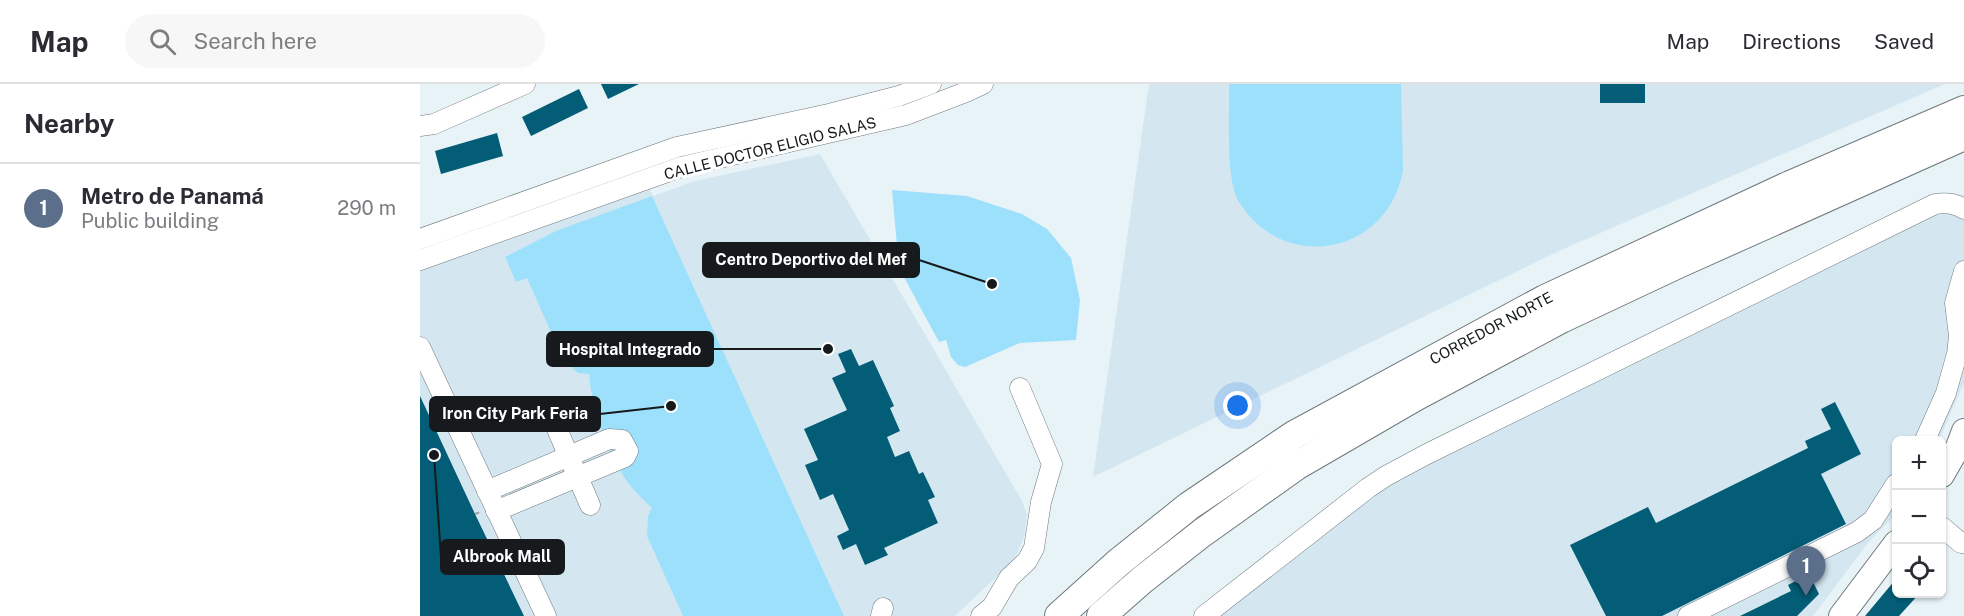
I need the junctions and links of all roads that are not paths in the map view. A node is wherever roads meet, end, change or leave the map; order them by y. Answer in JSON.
{"nodes":[{"id":1,"x":525,"y":84,"type":"edge"},
{"id":2,"x":930,"y":84,"type":"edge"},
{"id":3,"x":983,"y":84,"type":"edge"},
{"id":4,"x":1959,"y":125,"type":"edge"},
{"id":5,"x":420,"y":126,"type":"edge"},
{"id":6,"x":1964,"y":210,"type":"edge"},
{"id":7,"x":420,"y":239,"type":"edge"},
{"id":8,"x":420,"y":260,"type":"edge"},
{"id":9,"x":1964,"y":271,"type":"edge"},
{"id":10,"x":421,"y":352,"type":"edge"},
{"id":11,"x":1020,"y":388,"type":"dead end"},
{"id":12,"x":557,"y":429,"type":"dead end"},
{"id":13,"x":1964,"y":431,"type":"edge"},
{"id":14,"x":1927,"y":436,"type":"edge"},
{"id":15,"x":569,"y":457,"type":"junction"},
{"id":16,"x":1946,"y":467,"type":"edge"},
{"id":17,"x":579,"y":478,"type":"junction"},
{"id":18,"x":1892,"y":490,"type":"edge"},
{"id":19,"x":487,"y":491,"type":"junction"},
{"id":20,"x":590,"y":505,"type":"dead end"},
{"id":21,"x":496,"y":511,"type":"junction"},
{"id":22,"x":1946,"y":531,"type":"edge"},
{"id":23,"x":1964,"y":543,"type":"edge"},
{"id":24,"x":1895,"y":544,"type":"edge"},
{"id":25,"x":546,"y":616,"type":"edge"},
{"id":26,"x":981,"y":616,"type":"edge"},
{"id":27,"x":1059,"y":616,"type":"edge"},
{"id":28,"x":1101,"y":616,"type":"edge"},
{"id":29,"x":1204,"y":616,"type":"edge"},
{"id":30,"x":1688,"y":616,"type":"edge"},
{"id":31,"x":1841,"y":616,"type":"edge"}],
"edges":[{"from":1,"to":5,"type":"street"},
{"from":2,"to":7,"type":"street","name":"CALLE DOCTOR ELIGIO SALAS"},
{"from":3,"to":8,"type":"street","name":"CALLE DOCTOR ELIGIO SALAS"},
{"from":4,"to":27,"type":"highway","name":"CORREDOR NORTE"},
{"from":4,"to":28,"type":"highway","name":"CORREDOR NORTE"},
{"from":6,"to":29,"type":"street"},
{"from":9,"to":14,"type":"street"},
{"from":10,"to":19,"type":"street"},
{"from":11,"to":26,"type":"street"},
{"from":12,"to":15,"type":"street"},
{"from":13,"to":16,"type":"main road"},
{"from":15,"to":17,"type":"street"},
{"from":15,"to":17,"type":"street"},
{"from":15,"to":19,"type":"street"},
{"from":17,"to":20,"type":"street"},
{"from":17,"to":21,"type":"street"},
{"from":18,"to":30,"type":"street"},
{"from":19,"to":21,"type":"street"},
{"from":21,"to":25,"type":"street"},
{"from":22,"to":23,"type":"street"},
{"from":24,"to":31,"type":"main road"}]}
